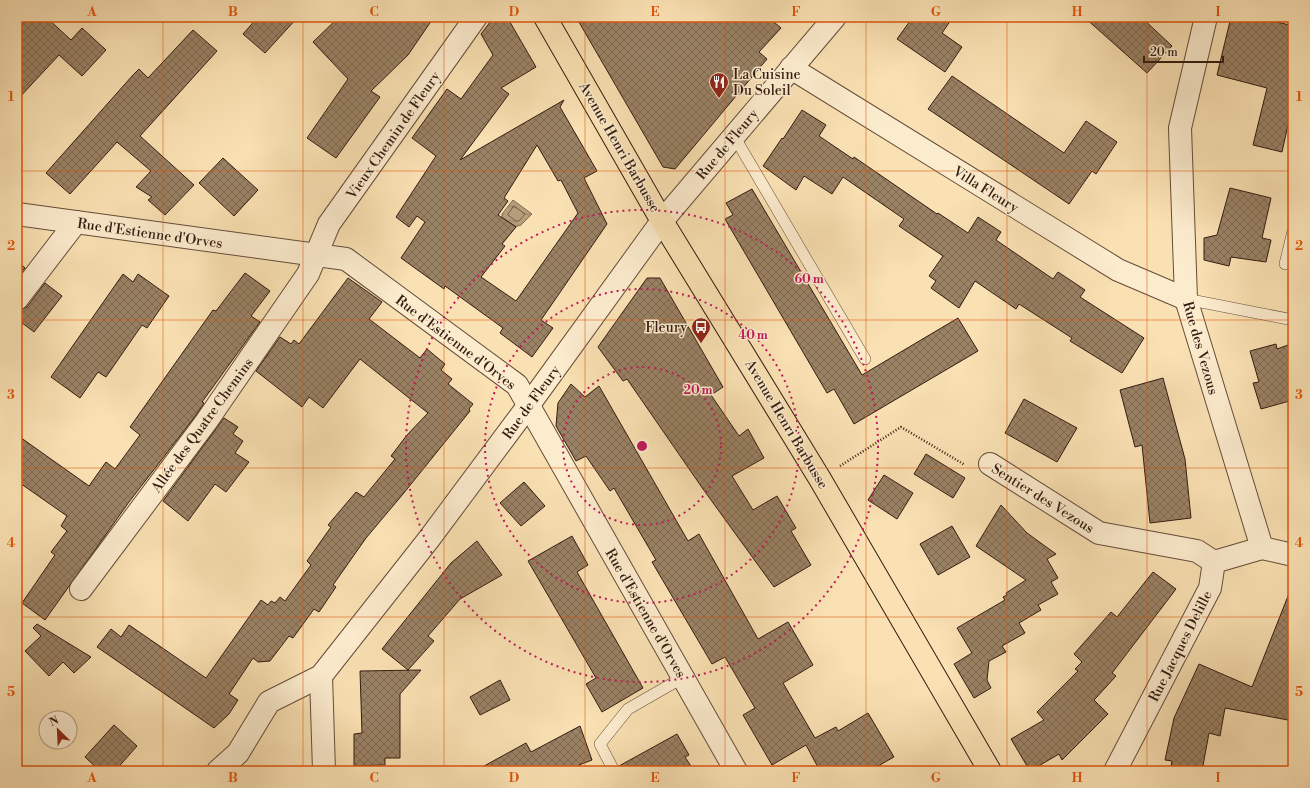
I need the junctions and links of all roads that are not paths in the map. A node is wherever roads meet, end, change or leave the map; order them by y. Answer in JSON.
{"nodes":[{"id":1,"x":476,"y":17,"type":"edge"},
{"id":2,"x":545,"y":17,"type":"edge"},
{"id":3,"x":835,"y":17,"type":"edge"},
{"id":4,"x":1206,"y":17,"type":"edge"},
{"id":5,"x":791,"y":68,"type":"junction"},
{"id":6,"x":734,"y":136,"type":"junction"},
{"id":7,"x":17,"y":214,"type":"edge"},
{"id":8,"x":662,"y":220,"type":"junction"},
{"id":9,"x":76,"y":222,"type":"junction"},
{"id":10,"x":1293,"y":231,"type":"edge"},
{"id":11,"x":316,"y":256,"type":"junction"},
{"id":12,"x":1285,"y":264,"type":"dead end"},
{"id":13,"x":17,"y":299,"type":"edge"},
{"id":14,"x":1186,"y":299,"type":"junction"},
{"id":15,"x":1293,"y":320,"type":"edge"},
{"id":16,"x":865,"y":359,"type":"dead end"},
{"id":17,"x":528,"y":406,"type":"junction"},
{"id":18,"x":990,"y":464,"type":"road end"},
{"id":19,"x":1262,"y":548,"type":"junction"},
{"id":20,"x":1293,"y":555,"type":"edge"},
{"id":21,"x":1214,"y":562,"type":"junction"},
{"id":22,"x":81,"y":589,"type":"dead end"},
{"id":23,"x":321,"y":676,"type":"junction"},
{"id":24,"x":682,"y":678,"type":"junction"},
{"id":25,"x":218,"y":771,"type":"edge"},
{"id":26,"x":324,"y":771,"type":"edge"},
{"id":27,"x":614,"y":771,"type":"edge"},
{"id":28,"x":736,"y":771,"type":"edge"},
{"id":29,"x":990,"y":771,"type":"edge"},
{"id":30,"x":1115,"y":771,"type":"edge"}],
"edges":[{"from":1,"to":11,"type":"street","name":"Vieux Chemin de Fleury"},
{"from":2,"to":8,"type":"main road","name":"Avenue Henri Barbusse"},
{"from":3,"to":5,"type":"street","name":"Rue de Fleury"},
{"from":4,"to":14,"type":"street","name":"Rue des Vezous"},
{"from":5,"to":6,"type":"street","name":"Rue de Fleury"},
{"from":5,"to":14,"type":"street","name":"Villa Fleury"},
{"from":6,"to":8,"type":"street","name":"Rue de Fleury"},
{"from":6,"to":16,"type":"lane"},
{"from":7,"to":9,"type":"street","name":"Rue d'Estienne d'Orves"},
{"from":8,"to":17,"type":"street","name":"Rue de Fleury"},
{"from":8,"to":29,"type":"main road","name":"Avenue Henri Barbusse"},
{"from":9,"to":11,"type":"street","name":"Rue d'Estienne d'Orves"},
{"from":9,"to":13,"type":"street"},
{"from":10,"to":12,"type":"lane"},
{"from":11,"to":17,"type":"street","name":"Rue d'Estienne d'Orves"},
{"from":11,"to":22,"type":"street","name":"Allée des Quatre Chemins"},
{"from":14,"to":15,"type":"lane"},
{"from":14,"to":19,"type":"street","name":"Rue des Vezous"},
{"from":17,"to":23,"type":"street","name":"Rue de Fleury"},
{"from":17,"to":24,"type":"street","name":"Rue d'Estienne d'Orves"},
{"from":18,"to":21,"type":"street","name":"Sentier des Vezous"},
{"from":19,"to":20,"type":"street"},
{"from":19,"to":21,"type":"street"},
{"from":21,"to":30,"type":"street","name":"Rue Jacques Delille"},
{"from":23,"to":25,"type":"street","name":"Rue de Fleury"},
{"from":23,"to":26,"type":"street"},
{"from":24,"to":27,"type":"lane"},
{"from":24,"to":28,"type":"street","name":"Rue d'Estienne d'Orves"}]}
